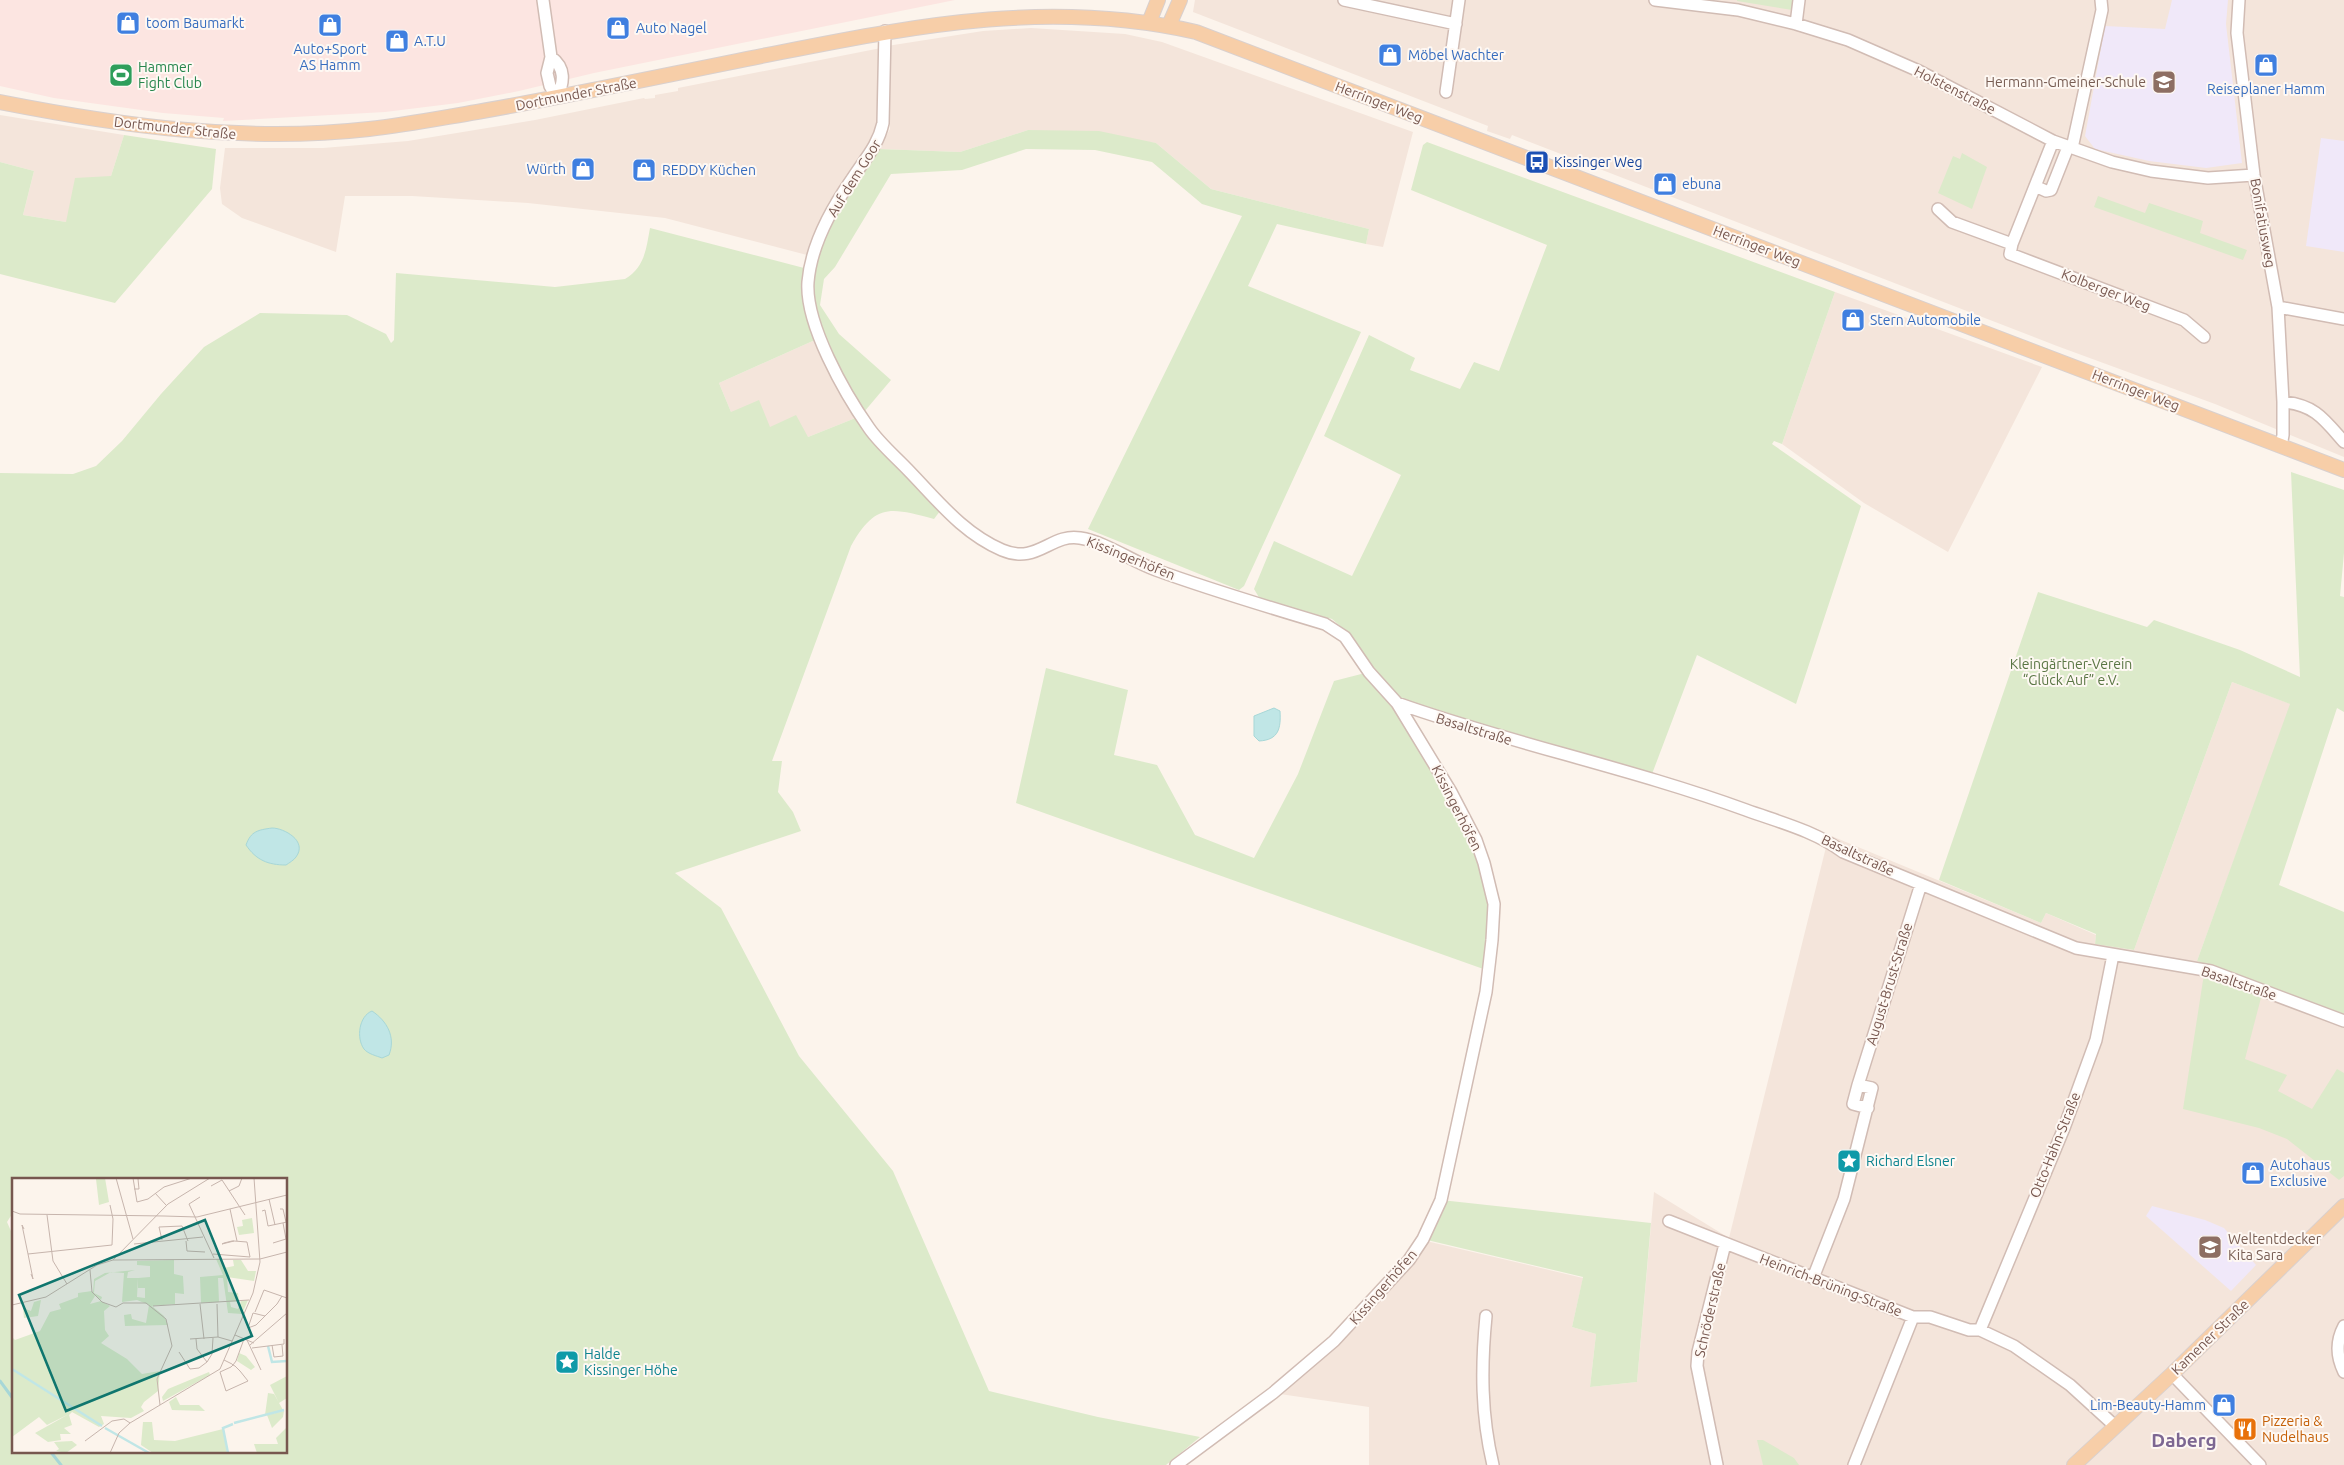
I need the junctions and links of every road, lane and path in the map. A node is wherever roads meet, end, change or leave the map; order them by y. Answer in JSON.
{"nodes":[{"id":1,"x":543,"y":0,"type":"edge"},
{"id":2,"x":1158,"y":0,"type":"edge"},
{"id":3,"x":1180,"y":0,"type":"edge"},
{"id":4,"x":1344,"y":0,"type":"edge"},
{"id":5,"x":1459,"y":0,"type":"edge"},
{"id":6,"x":1655,"y":0,"type":"edge"},
{"id":7,"x":1799,"y":0,"type":"edge"},
{"id":8,"x":2102,"y":0,"type":"edge"},
{"id":9,"x":2239,"y":0,"type":"edge"},
{"id":10,"x":1150,"y":20,"type":"junction"},
{"id":11,"x":1170,"y":23,"type":"junction"},
{"id":12,"x":1456,"y":24,"type":"junction"},
{"id":13,"x":1796,"y":24,"type":"junction"},
{"id":14,"x":885,"y":31,"type":"junction"},
{"id":15,"x":1446,"y":92,"type":"dead end"},
{"id":16,"x":557,"y":98,"type":"junction"},
{"id":17,"x":0,"y":102,"type":"edge"},
{"id":18,"x":2053,"y":141,"type":"junction"},
{"id":19,"x":2070,"y":147,"type":"junction"},
{"id":20,"x":2254,"y":175,"type":"junction"},
{"id":21,"x":2035,"y":186,"type":"junction"},
{"id":22,"x":1938,"y":209,"type":"dead end"},
{"id":23,"x":2012,"y":244,"type":"junction"},
{"id":24,"x":2278,"y":307,"type":"junction"},
{"id":25,"x":2344,"y":319,"type":"edge"},
{"id":26,"x":2204,"y":337,"type":"dead end"},
{"id":27,"x":853,"y":402,"type":"joint"},
{"id":28,"x":2283,"y":402,"type":"junction"},
{"id":29,"x":2344,"y":442,"type":"edge"},
{"id":30,"x":2281,"y":446,"type":"junction"},
{"id":31,"x":2344,"y":470,"type":"edge"},
{"id":32,"x":1397,"y":704,"type":"junction"},
{"id":33,"x":1921,"y":884,"type":"junction"},
{"id":34,"x":2113,"y":955,"type":"junction"},
{"id":35,"x":2344,"y":1021,"type":"edge"},
{"id":36,"x":2344,"y":1206,"type":"edge"},
{"id":37,"x":1669,"y":1221,"type":"dead end"},
{"id":38,"x":1725,"y":1244,"type":"junction"},
{"id":39,"x":1813,"y":1278,"type":"junction"},
{"id":40,"x":1486,"y":1316,"type":"dead end"},
{"id":41,"x":1913,"y":1318,"type":"junction"},
{"id":42,"x":2344,"y":1326,"type":"edge"},
{"id":43,"x":1980,"y":1330,"type":"junction"},
{"id":44,"x":2344,"y":1372,"type":"edge"},
{"id":45,"x":2172,"y":1374,"type":"junction"},
{"id":46,"x":2115,"y":1426,"type":"junction"},
{"id":47,"x":2253,"y":1463,"type":"edge"},
{"id":48,"x":1176,"y":1465,"type":"edge"},
{"id":49,"x":1493,"y":1465,"type":"edge"},
{"id":50,"x":1717,"y":1465,"type":"edge"},
{"id":51,"x":1854,"y":1465,"type":"edge"},
{"id":52,"x":2074,"y":1465,"type":"edge"}],
"edges":[{"from":1,"to":16,"type":"street"},
{"from":2,"to":10,"type":"main road"},
{"from":3,"to":11,"type":"main road"},
{"from":4,"to":12,"type":"street"},
{"from":5,"to":12,"type":"street"},
{"from":6,"to":13,"type":"street","name":"Holstenstraße"},
{"from":7,"to":13,"type":"street"},
{"from":8,"to":19,"type":"street"},
{"from":9,"to":20,"type":"street","name":"Bonifatiusweg"},
{"from":10,"to":11,"type":"main road","name":"Dortmunder Straße"},
{"from":10,"to":14,"type":"main road","name":"Dortmunder Straße"},
{"from":11,"to":30,"type":"main road","name":"Herringer Weg"},
{"from":12,"to":15,"type":"street"},
{"from":13,"to":18,"type":"street","name":"Holstenstraße"},
{"from":14,"to":16,"type":"main road","name":"Dortmunder Straße"},
{"from":14,"to":27,"type":"street","name":"Auf dem Goor"},
{"from":16,"to":17,"type":"main road","name":"Dortmunder Straße"},
{"from":18,"to":19,"type":"street","name":"Holstenstraße"},
{"from":18,"to":21,"type":"street"},
{"from":19,"to":20,"type":"street","name":"Holstenstraße"},
{"from":19,"to":21,"type":"street"},
{"from":20,"to":24,"type":"street","name":"Bonifatiusweg"},
{"from":21,"to":23,"type":"street"},
{"from":22,"to":23,"type":"street"},
{"from":23,"to":26,"type":"street","name":"Kolberger Weg"},
{"from":24,"to":25,"type":"street"},
{"from":24,"to":28,"type":"street","name":"Bonifatiusweg"},
{"from":27,"to":32,"type":"street","name":"Kissingerhöfen"},
{"from":28,"to":29,"type":"street"},
{"from":28,"to":30,"type":"street","name":"Bonifatiusweg"},
{"from":30,"to":31,"type":"main road","name":"Herringer Weg"},
{"from":32,"to":33,"type":"street","name":"Basaltstraße"},
{"from":32,"to":48,"type":"street","name":"Kissingerhöfen"},
{"from":33,"to":34,"type":"street","name":"Basaltstraße"},
{"from":33,"to":39,"type":"street","name":"August-Brust-Straße"},
{"from":34,"to":35,"type":"street","name":"Basaltstraße"},
{"from":34,"to":43,"type":"street","name":"Otto-Hahn-Straße"},
{"from":36,"to":45,"type":"main road","name":"Kamener Straße"},
{"from":37,"to":38,"type":"street","name":"Heinrich-Brüning-Straße"},
{"from":38,"to":39,"type":"street","name":"Heinrich-Brüning-Straße"},
{"from":38,"to":50,"type":"street","name":"Schröderstraße"},
{"from":39,"to":41,"type":"street","name":"Heinrich-Brüning-Straße"},
{"from":40,"to":49,"type":"street"},
{"from":41,"to":43,"type":"street","name":"Heinrich-Brüning-Straße"},
{"from":41,"to":51,"type":"street"},
{"from":42,"to":44,"type":"street"},
{"from":43,"to":46,"type":"street","name":"Heinrich-Brüning-Straße"},
{"from":45,"to":46,"type":"main road","name":"Kamener Straße"},
{"from":45,"to":47,"type":"street"},
{"from":46,"to":52,"type":"main road","name":"Kamener Straße"}]}
